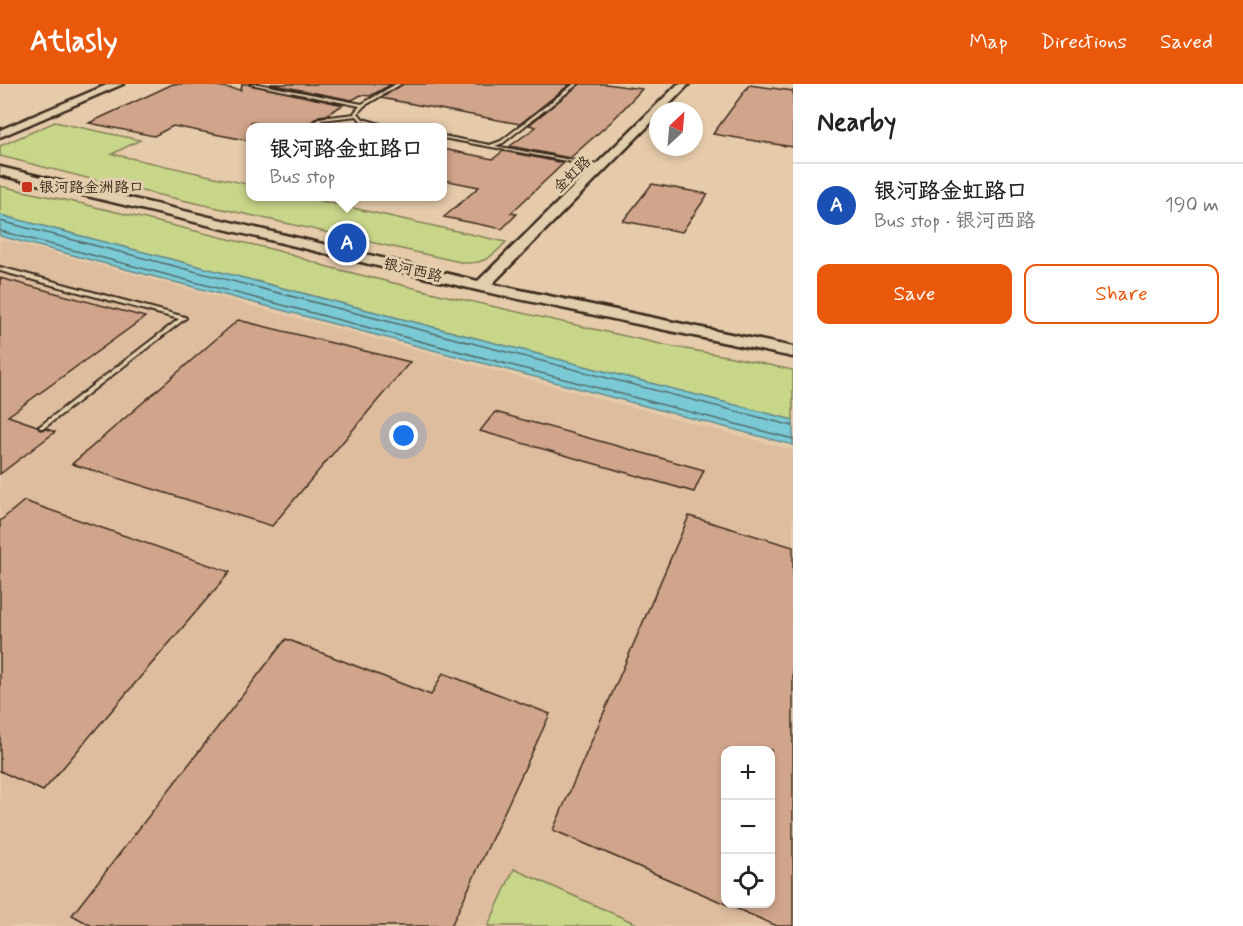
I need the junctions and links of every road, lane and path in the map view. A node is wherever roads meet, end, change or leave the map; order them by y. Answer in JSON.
{"nodes":[{"id":1,"x":96,"y":84,"type":"edge"},
{"id":2,"x":118,"y":84,"type":"edge"},
{"id":3,"x":252,"y":84,"type":"edge"},
{"id":4,"x":399,"y":84,"type":"edge"},
{"id":5,"x":576,"y":84,"type":"edge"},
{"id":6,"x":684,"y":84,"type":"edge"},
{"id":7,"x":363,"y":105,"type":"junction"},
{"id":8,"x":358,"y":115,"type":"junction"},
{"id":9,"x":315,"y":123,"type":"edge"},
{"id":10,"x":373,"y":123,"type":"edge"},
{"id":11,"x":0,"y":124,"type":"edge"},
{"id":12,"x":0,"y":134,"type":"edge"},
{"id":13,"x":447,"y":138,"type":"edge"},
{"id":14,"x":488,"y":146,"type":"junction"},
{"id":15,"x":602,"y":167,"type":"junction"},
{"id":16,"x":0,"y":169,"type":"edge"},
{"id":17,"x":0,"y":269,"type":"edge"},
{"id":18,"x":483,"y":283,"type":"junction"},
{"id":19,"x":793,"y":346,"type":"edge"},
{"id":20,"x":793,"y":352,"type":"edge"},
{"id":21,"x":42,"y":427,"type":"dead end"}],
"edges":[{"from":1,"to":11,"type":"main road"},
{"from":2,"to":12,"type":"main road"},
{"from":3,"to":7,"type":"lane"},
{"from":4,"to":7,"type":"lane"},
{"from":5,"to":14,"type":"lane"},
{"from":6,"to":15,"type":"main road","name":"金虹路"},
{"from":7,"to":8,"type":"lane"},
{"from":8,"to":9,"type":"lane"},
{"from":8,"to":10,"type":"lane"},
{"from":13,"to":14,"type":"lane"},
{"from":14,"to":15,"type":"lane"},
{"from":15,"to":18,"type":"main road","name":"金虹路"},
{"from":16,"to":18,"type":"main road","name":"银河西路"},
{"from":17,"to":21,"type":"lane"},
{"from":18,"to":19,"type":"main road","name":"银河西路"},
{"from":18,"to":20,"type":"main road","name":"银河西路"}]}
